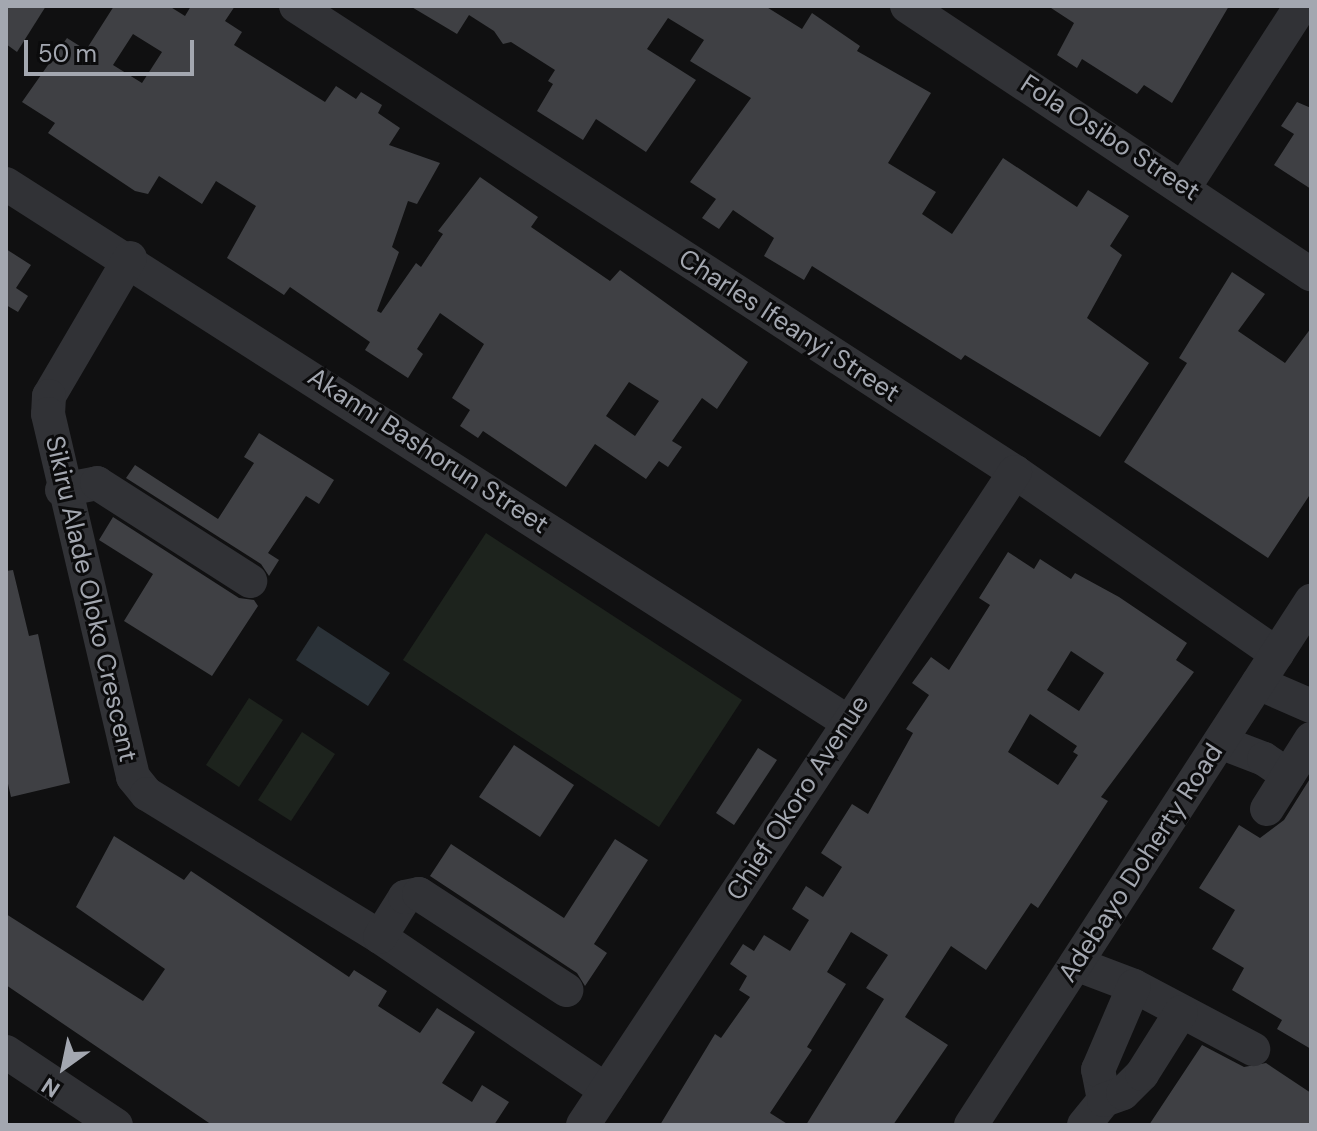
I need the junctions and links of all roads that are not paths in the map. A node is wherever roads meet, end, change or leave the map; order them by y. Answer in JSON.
{"nodes":[{"id":1,"x":296,"y":6,"type":"edge"},
{"id":2,"x":907,"y":6,"type":"edge"},
{"id":3,"x":1301,"y":6,"type":"edge"},
{"id":4,"x":6,"y":184,"type":"edge"},
{"id":5,"x":1185,"y":186,"type":"junction"},
{"id":6,"x":130,"y":258,"type":"junction"},
{"id":7,"x":1311,"y":274,"type":"edge"},
{"id":8,"x":1015,"y":472,"type":"junction"},
{"id":9,"x":62,"y":490,"type":"junction"},
{"id":10,"x":250,"y":581,"type":"dead end"},
{"id":11,"x":1311,"y":601,"type":"edge"},
{"id":12,"x":1277,"y":654,"type":"junction"},
{"id":13,"x":1258,"y":683,"type":"junction"},
{"id":14,"x":1311,"y":706,"type":"edge"},
{"id":15,"x":848,"y":722,"type":"junction"},
{"id":16,"x":1311,"y":739,"type":"edge"},
{"id":17,"x":1220,"y":742,"type":"junction"},
{"id":18,"x":1288,"y":775,"type":"junction"},
{"id":19,"x":1267,"y":809,"type":"dead end"},
{"id":20,"x":380,"y":937,"type":"junction"},
{"id":21,"x":1076,"y":964,"type":"junction"},
{"id":22,"x":1134,"y":986,"type":"junction"},
{"id":23,"x":566,"y":990,"type":"dead end"},
{"id":24,"x":1181,"y":1012,"type":"junction"},
{"id":25,"x":1253,"y":1049,"type":"dead end"},
{"id":26,"x":6,"y":1052,"type":"edge"},
{"id":27,"x":606,"y":1090,"type":"junction"},
{"id":28,"x":1094,"y":1112,"type":"edge"},
{"id":29,"x":116,"y":1125,"type":"edge"},
{"id":30,"x":583,"y":1125,"type":"edge"},
{"id":31,"x":971,"y":1125,"type":"edge"}],
"edges":[{"from":1,"to":8,"type":"street","name":"Charles Ifeanyi Street"},
{"from":2,"to":5,"type":"street","name":"Fola Osibo Street"},
{"from":3,"to":5,"type":"street"},
{"from":4,"to":6,"type":"street","name":"Akanni Bashorun Street"},
{"from":5,"to":7,"type":"street","name":"Fola Osibo Street"},
{"from":6,"to":9,"type":"street","name":"Sikiru Alade Oloko Crescent"},
{"from":6,"to":15,"type":"street","name":"Akanni Bashorun Street"},
{"from":8,"to":12,"type":"street","name":"Charles Ifeanyi Street"},
{"from":8,"to":15,"type":"street","name":"Chief Okoro Avenue"},
{"from":9,"to":10,"type":"street"},
{"from":9,"to":20,"type":"street","name":"Sikiru Alade Oloko Crescent"},
{"from":11,"to":12,"type":"street","name":"Adebayo Doherty Road"},
{"from":12,"to":13,"type":"street","name":"Adebayo Doherty Road"},
{"from":13,"to":14,"type":"street"},
{"from":13,"to":17,"type":"street","name":"Adebayo Doherty Road"},
{"from":15,"to":27,"type":"street","name":"Chief Okoro Avenue"},
{"from":16,"to":18,"type":"street"},
{"from":17,"to":18,"type":"street"},
{"from":17,"to":21,"type":"street","name":"Adebayo Doherty Road"},
{"from":18,"to":19,"type":"street"},
{"from":20,"to":23,"type":"street"},
{"from":20,"to":27,"type":"street","name":"Sikiru Alade Oloko Crescent"},
{"from":21,"to":22,"type":"street"},
{"from":21,"to":31,"type":"street","name":"Adebayo Doherty Road"},
{"from":22,"to":24,"type":"street"},
{"from":22,"to":28,"type":"street"},
{"from":24,"to":25,"type":"street"},
{"from":24,"to":28,"type":"street"},
{"from":26,"to":29,"type":"street"},
{"from":27,"to":30,"type":"street","name":"Chief Okoro Avenue"}]}
